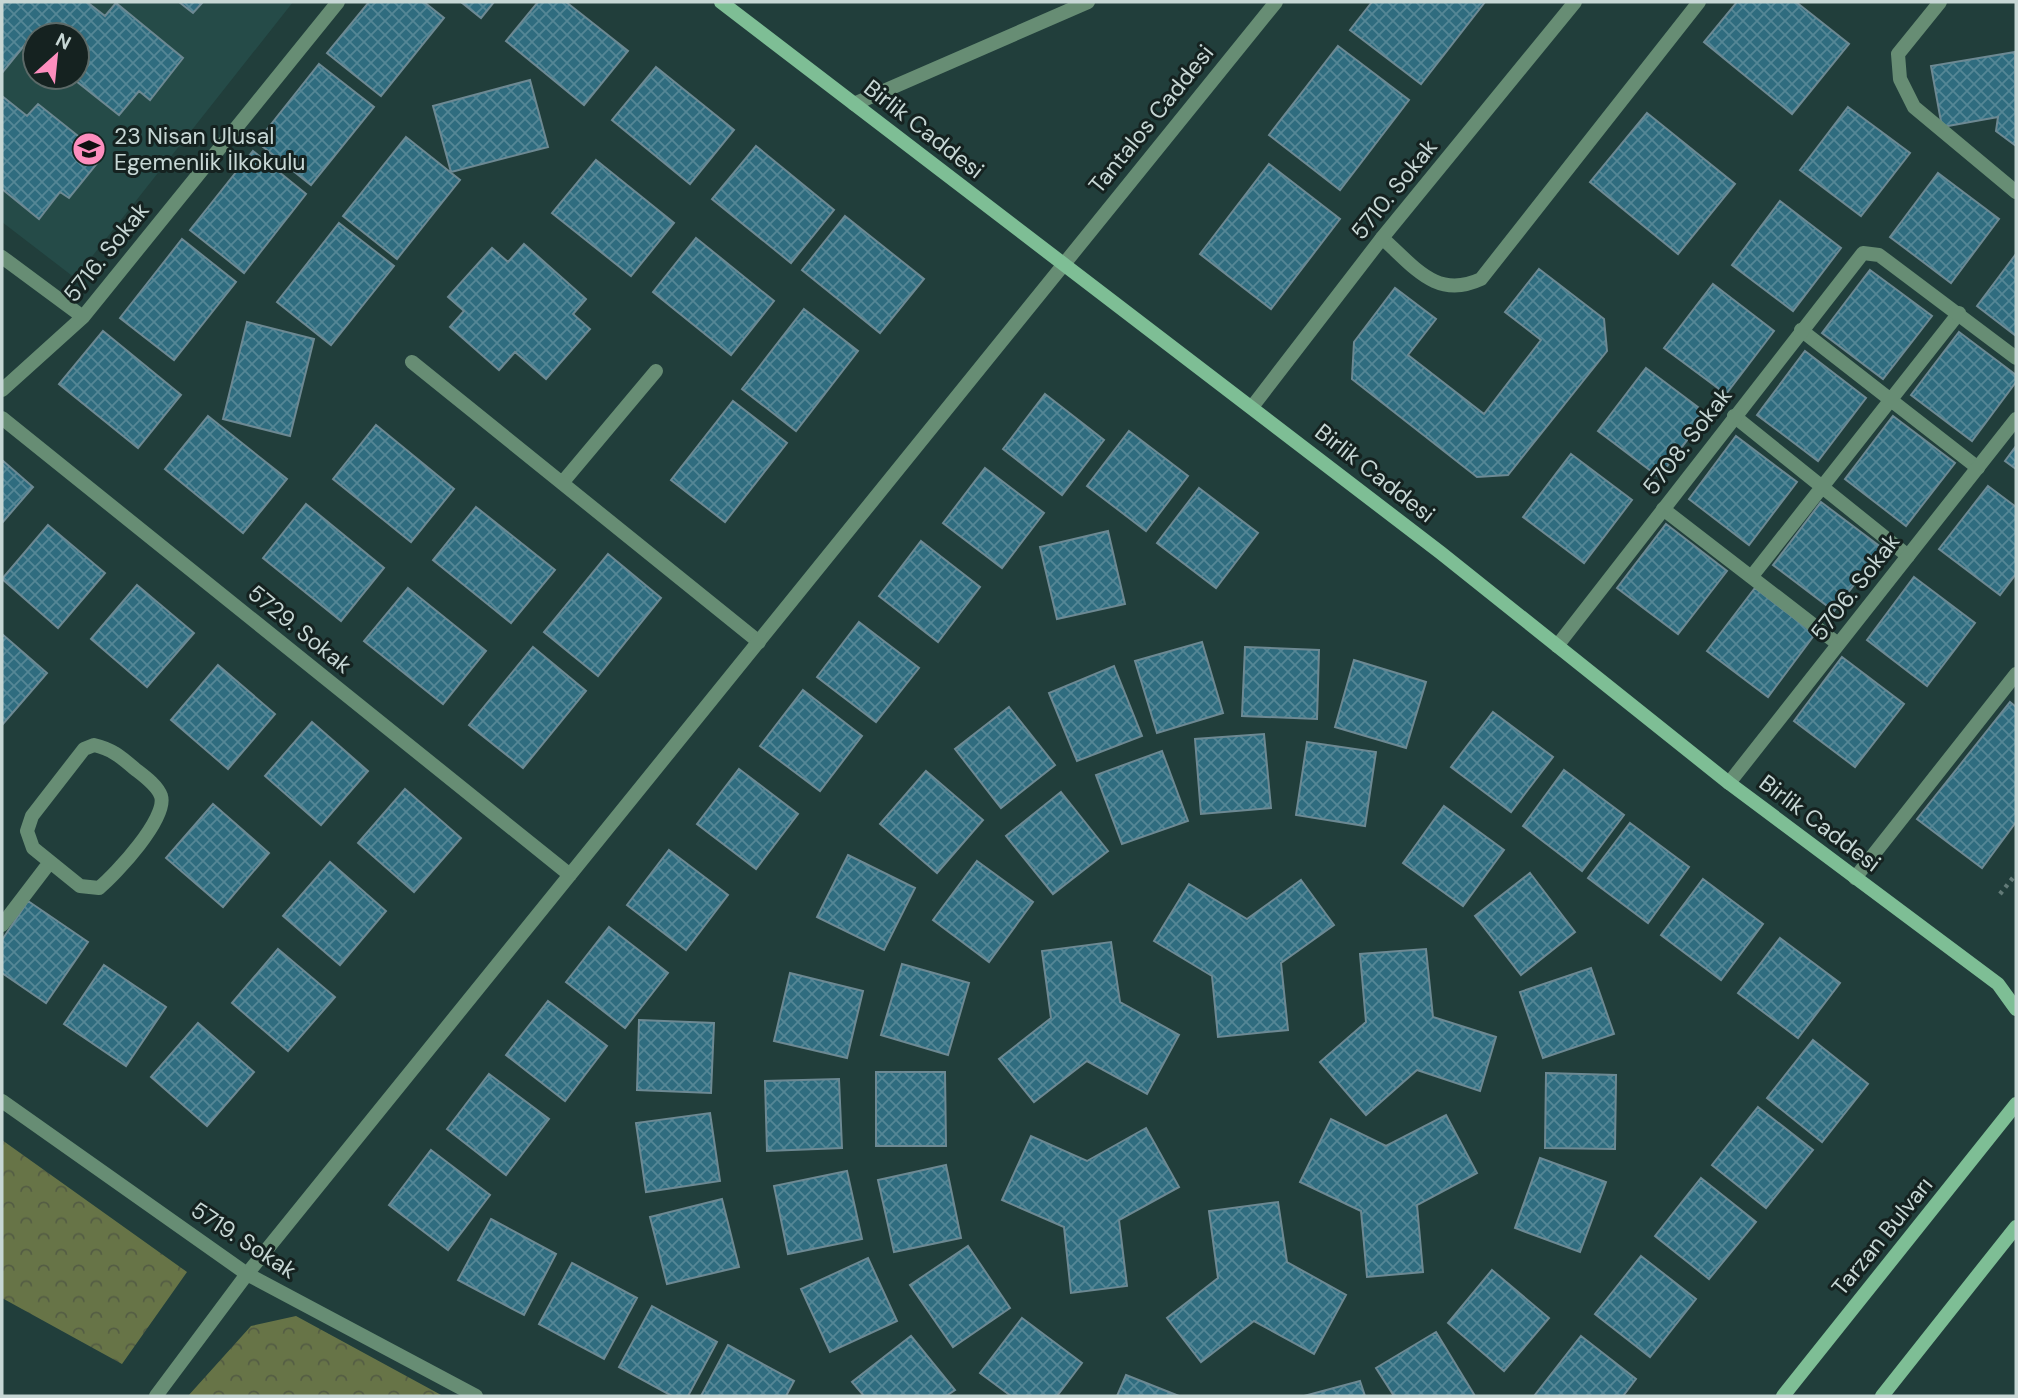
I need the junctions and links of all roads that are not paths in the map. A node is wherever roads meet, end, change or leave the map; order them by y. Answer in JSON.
{"nodes":[{"id":1,"x":338,"y":2,"type":"edge"},
{"id":2,"x":721,"y":2,"type":"edge"},
{"id":3,"x":1088,"y":2,"type":"edge"},
{"id":4,"x":1276,"y":2,"type":"edge"},
{"id":5,"x":1575,"y":2,"type":"edge"},
{"id":6,"x":1699,"y":2,"type":"edge"},
{"id":7,"x":1940,"y":2,"type":"edge"},
{"id":8,"x":854,"y":104,"type":"junction"},
{"id":9,"x":2016,"y":192,"type":"edge"},
{"id":10,"x":1382,"y":238,"type":"junction"},
{"id":11,"x":2,"y":257,"type":"edge"},
{"id":12,"x":1062,"y":265,"type":"junction"},
{"id":13,"x":1959,"y":313,"type":"junction"},
{"id":14,"x":83,"y":317,"type":"junction"},
{"id":15,"x":1801,"y":330,"type":"junction"},
{"id":16,"x":2016,"y":358,"type":"edge"},
{"id":17,"x":412,"y":362,"type":"dead end"},
{"id":18,"x":656,"y":371,"type":"dead end"},
{"id":19,"x":2,"y":390,"type":"edge"},
{"id":20,"x":1891,"y":399,"type":"junction"},
{"id":21,"x":1252,"y":407,"type":"junction"},
{"id":22,"x":1734,"y":416,"type":"junction"},
{"id":23,"x":2,"y":418,"type":"edge"},
{"id":24,"x":2016,"y":419,"type":"edge"},
{"id":25,"x":1978,"y":468,"type":"junction"},
{"id":26,"x":562,"y":483,"type":"junction"},
{"id":27,"x":1822,"y":487,"type":"junction"},
{"id":28,"x":1663,"y":509,"type":"junction"},
{"id":29,"x":1908,"y":556,"type":"junction"},
{"id":30,"x":1752,"y":576,"type":"junction"},
{"id":31,"x":760,"y":642,"type":"junction"},
{"id":32,"x":1838,"y":644,"type":"junction"},
{"id":33,"x":1557,"y":646,"type":"junction"},
{"id":34,"x":2016,"y":674,"type":"edge"},
{"id":35,"x":1729,"y":783,"type":"junction"},
{"id":36,"x":50,"y":862,"type":"junction"},
{"id":37,"x":570,"y":875,"type":"junction"},
{"id":38,"x":1855,"y":878,"type":"junction"},
{"id":39,"x":2,"y":925,"type":"edge"},
{"id":40,"x":1998,"y":984,"type":"junction"},
{"id":41,"x":2016,"y":989,"type":"edge"},
{"id":42,"x":2016,"y":1009,"type":"edge"},
{"id":43,"x":2,"y":1101,"type":"edge"},
{"id":44,"x":2016,"y":1104,"type":"edge"},
{"id":45,"x":2016,"y":1227,"type":"edge"},
{"id":46,"x":247,"y":1274,"type":"junction"},
{"id":47,"x":156,"y":1396,"type":"edge"},
{"id":48,"x":476,"y":1396,"type":"edge"},
{"id":49,"x":1783,"y":1396,"type":"edge"},
{"id":50,"x":1882,"y":1396,"type":"edge"}],
"edges":[{"from":1,"to":14,"type":"street","name":"5716. Sokak"},
{"from":2,"to":8,"type":"street","name":"Birlik Caddesi"},
{"from":3,"to":8,"type":"street"},
{"from":4,"to":12,"type":"street","name":"Tantalos Caddesi"},
{"from":5,"to":10,"type":"street","name":"5710. Sokak"},
{"from":6,"to":10,"type":"street"},
{"from":7,"to":9,"type":"street"},
{"from":8,"to":12,"type":"street","name":"Birlik Caddesi"},
{"from":10,"to":21,"type":"street","name":"5710. Sokak"},
{"from":11,"to":14,"type":"street"},
{"from":12,"to":21,"type":"street","name":"Birlik Caddesi"},
{"from":12,"to":31,"type":"street","name":"Tantalos Caddesi"},
{"from":13,"to":15,"type":"street","name":"5708. Sokak"},
{"from":13,"to":16,"type":"street"},
{"from":13,"to":20,"type":"street"},
{"from":14,"to":19,"type":"street","name":"5716. Sokak"},
{"from":15,"to":20,"type":"street"},
{"from":15,"to":22,"type":"street","name":"5708. Sokak"},
{"from":17,"to":26,"type":"street"},
{"from":18,"to":26,"type":"street"},
{"from":20,"to":25,"type":"street"},
{"from":20,"to":27,"type":"street"},
{"from":21,"to":33,"type":"street","name":"Birlik Caddesi"},
{"from":22,"to":27,"type":"street"},
{"from":22,"to":28,"type":"street","name":"5708. Sokak"},
{"from":23,"to":37,"type":"street","name":"5729. Sokak"},
{"from":24,"to":25,"type":"street","name":"5706. Sokak"},
{"from":25,"to":29,"type":"street","name":"5706. Sokak"},
{"from":26,"to":31,"type":"street"},
{"from":27,"to":29,"type":"street"},
{"from":27,"to":30,"type":"street"},
{"from":28,"to":30,"type":"street"},
{"from":28,"to":33,"type":"street","name":"5708. Sokak"},
{"from":29,"to":32,"type":"street","name":"5706. Sokak"},
{"from":30,"to":32,"type":"street"},
{"from":31,"to":37,"type":"street","name":"Tantalos Caddesi"},
{"from":32,"to":35,"type":"street","name":"5706. Sokak"},
{"from":33,"to":35,"type":"street","name":"Birlik Caddesi"},
{"from":34,"to":38,"type":"street"},
{"from":35,"to":38,"type":"street","name":"Birlik Caddesi"},
{"from":36,"to":36,"type":"street"},
{"from":36,"to":39,"type":"street"},
{"from":37,"to":46,"type":"street","name":"Tantalos Caddesi"},
{"from":38,"to":40,"type":"street","name":"Birlik Caddesi"},
{"from":40,"to":41,"type":"street","name":"Birlik Caddesi"},
{"from":40,"to":42,"type":"street","name":"Birlik Caddesi"},
{"from":43,"to":46,"type":"street","name":"5719. Sokak"},
{"from":44,"to":49,"type":"street","name":"Tarzan Bulvarı"},
{"from":45,"to":50,"type":"street"},
{"from":46,"to":47,"type":"street","name":"Tantalos Caddesi"},
{"from":46,"to":48,"type":"street","name":"5719. Sokak"}]}
